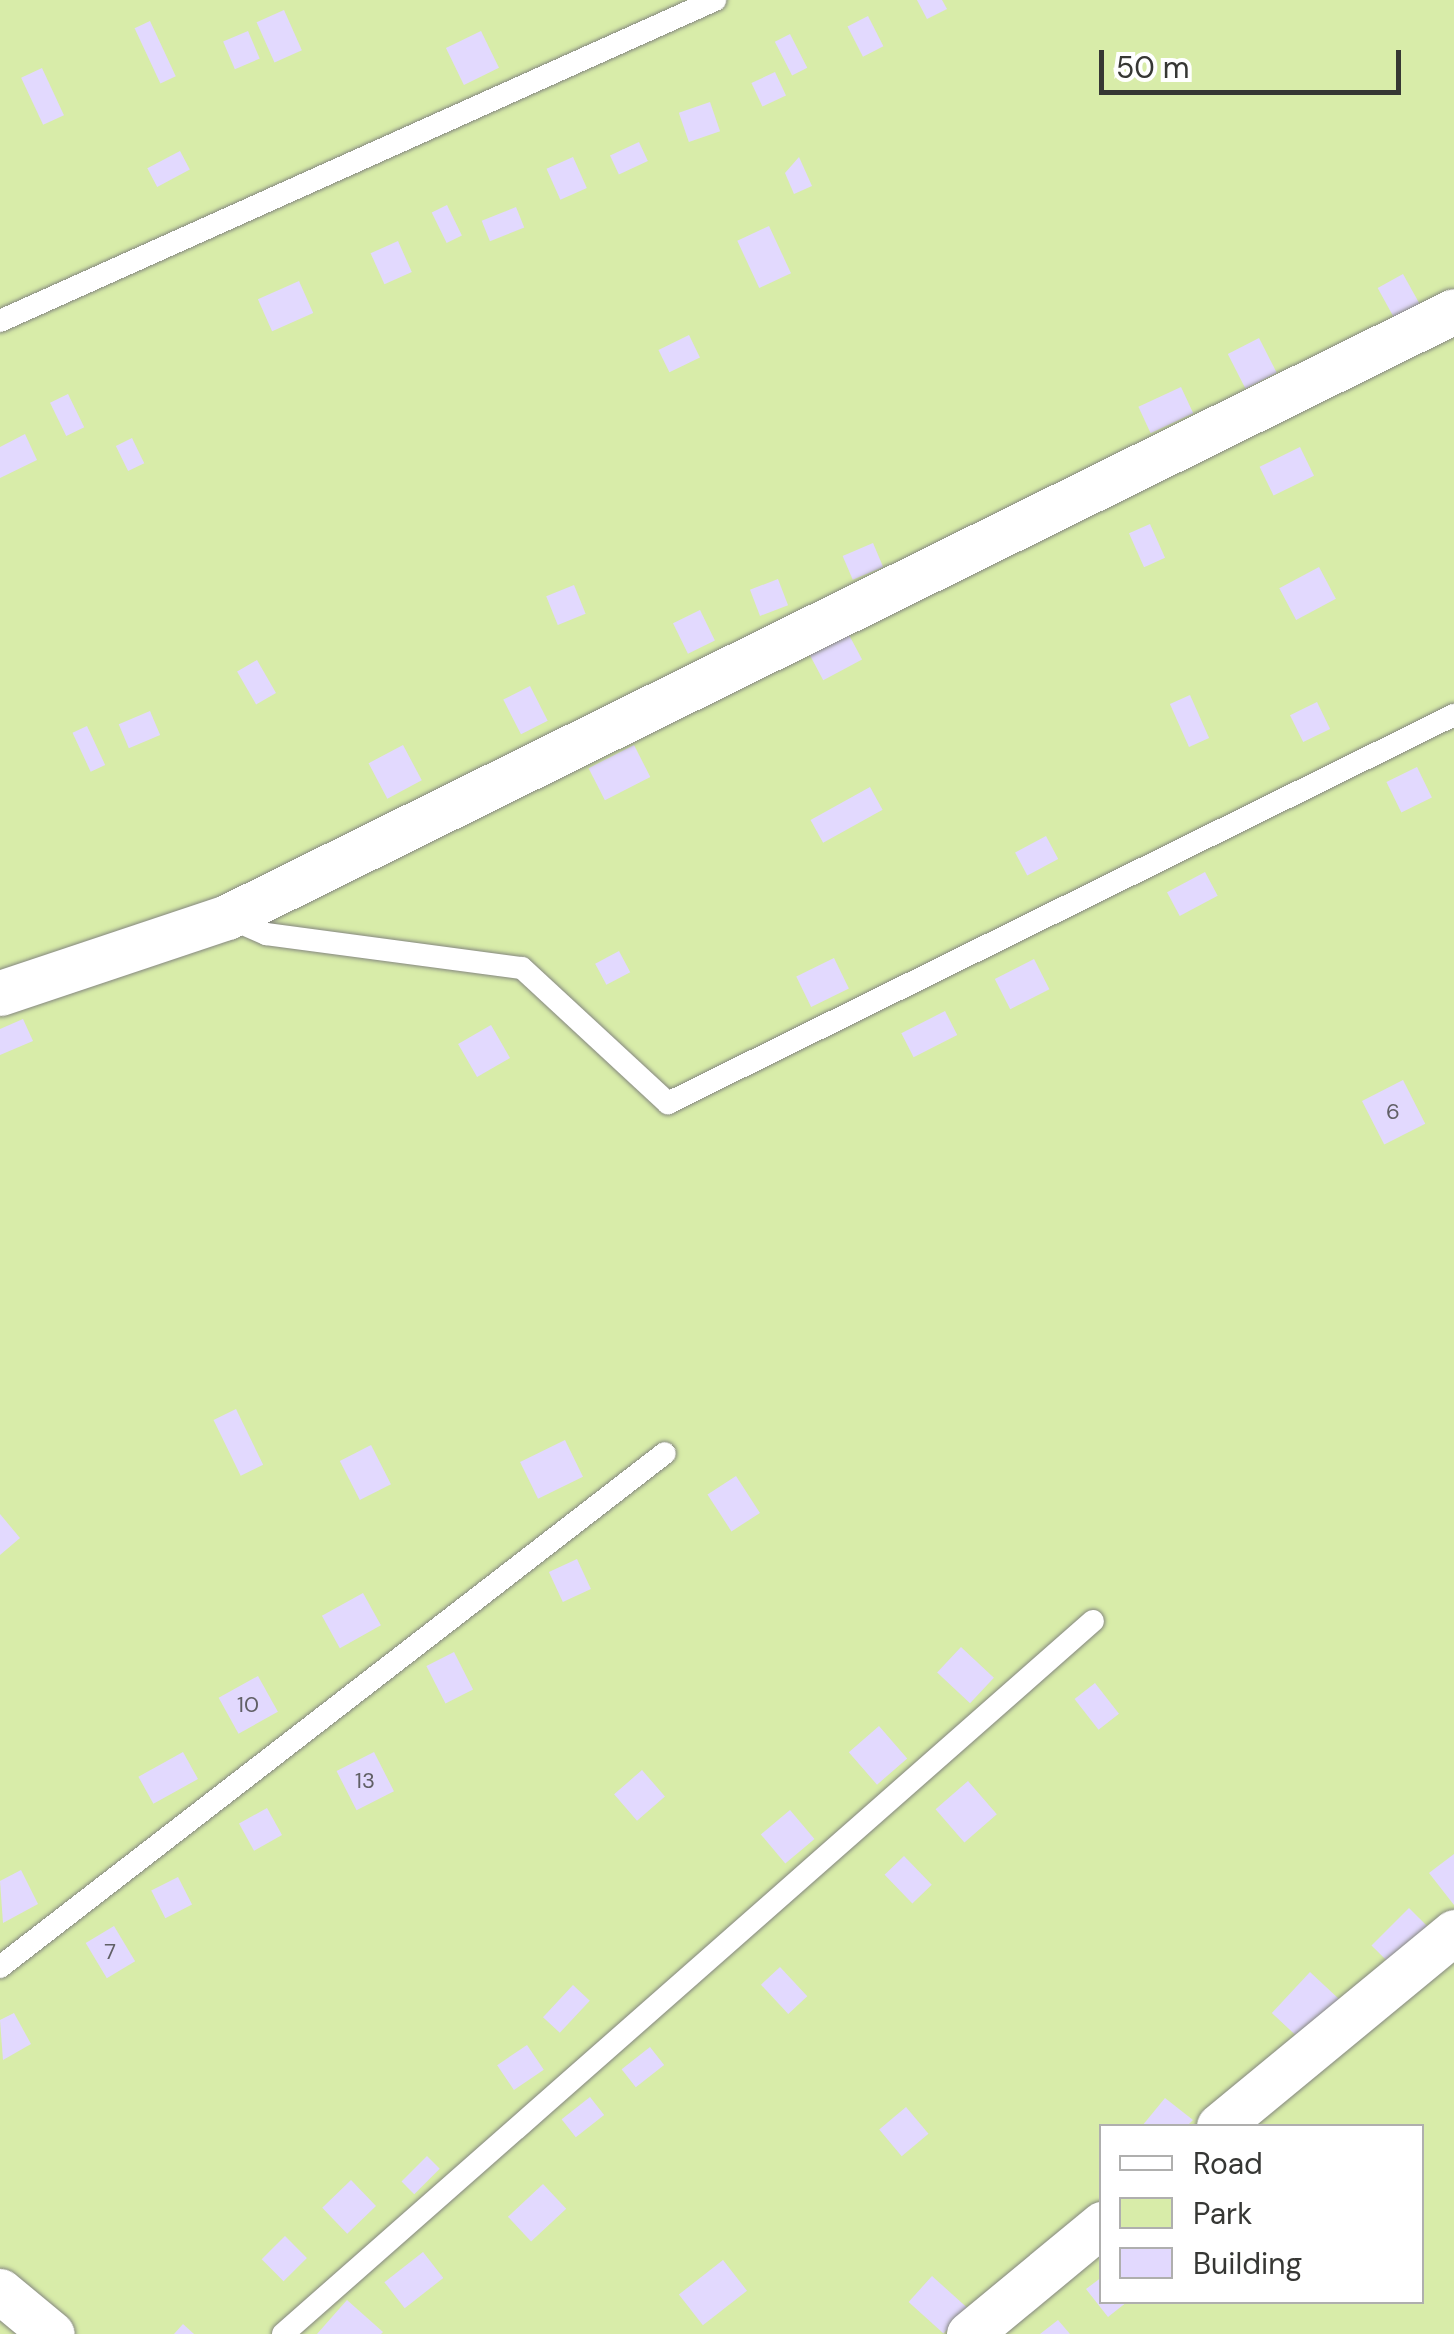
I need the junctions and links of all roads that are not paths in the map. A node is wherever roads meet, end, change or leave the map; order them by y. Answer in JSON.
{"nodes":[{"id":1,"x":715,"y":0,"type":"edge"},
{"id":2,"x":1454,"y":311,"type":"edge"},
{"id":3,"x":0,"y":321,"type":"edge"},
{"id":4,"x":1454,"y":715,"type":"edge"},
{"id":5,"x":228,"y":918,"type":"junction"},
{"id":6,"x":0,"y":993,"type":"edge"},
{"id":7,"x":665,"y":1452,"type":"dead end"},
{"id":8,"x":1092,"y":1621,"type":"dead end"},
{"id":9,"x":1454,"y":1932,"type":"edge"},
{"id":10,"x":0,"y":1967,"type":"edge"},
{"id":11,"x":1221,"y":2124,"type":"edge"},
{"id":12,"x":1099,"y":2226,"type":"edge"},
{"id":13,"x":0,"y":2291,"type":"edge"},
{"id":14,"x":52,"y":2334,"type":"edge"},
{"id":15,"x":283,"y":2334,"type":"edge"},
{"id":16,"x":969,"y":2334,"type":"edge"}],
"edges":[{"from":1,"to":3,"type":"lane"},
{"from":2,"to":5,"type":"street"},
{"from":4,"to":5,"type":"lane"},
{"from":5,"to":6,"type":"street"},
{"from":7,"to":10,"type":"lane"},
{"from":8,"to":15,"type":"lane"},
{"from":9,"to":11,"type":"street"},
{"from":12,"to":16,"type":"street"},
{"from":13,"to":14,"type":"street"}]}
